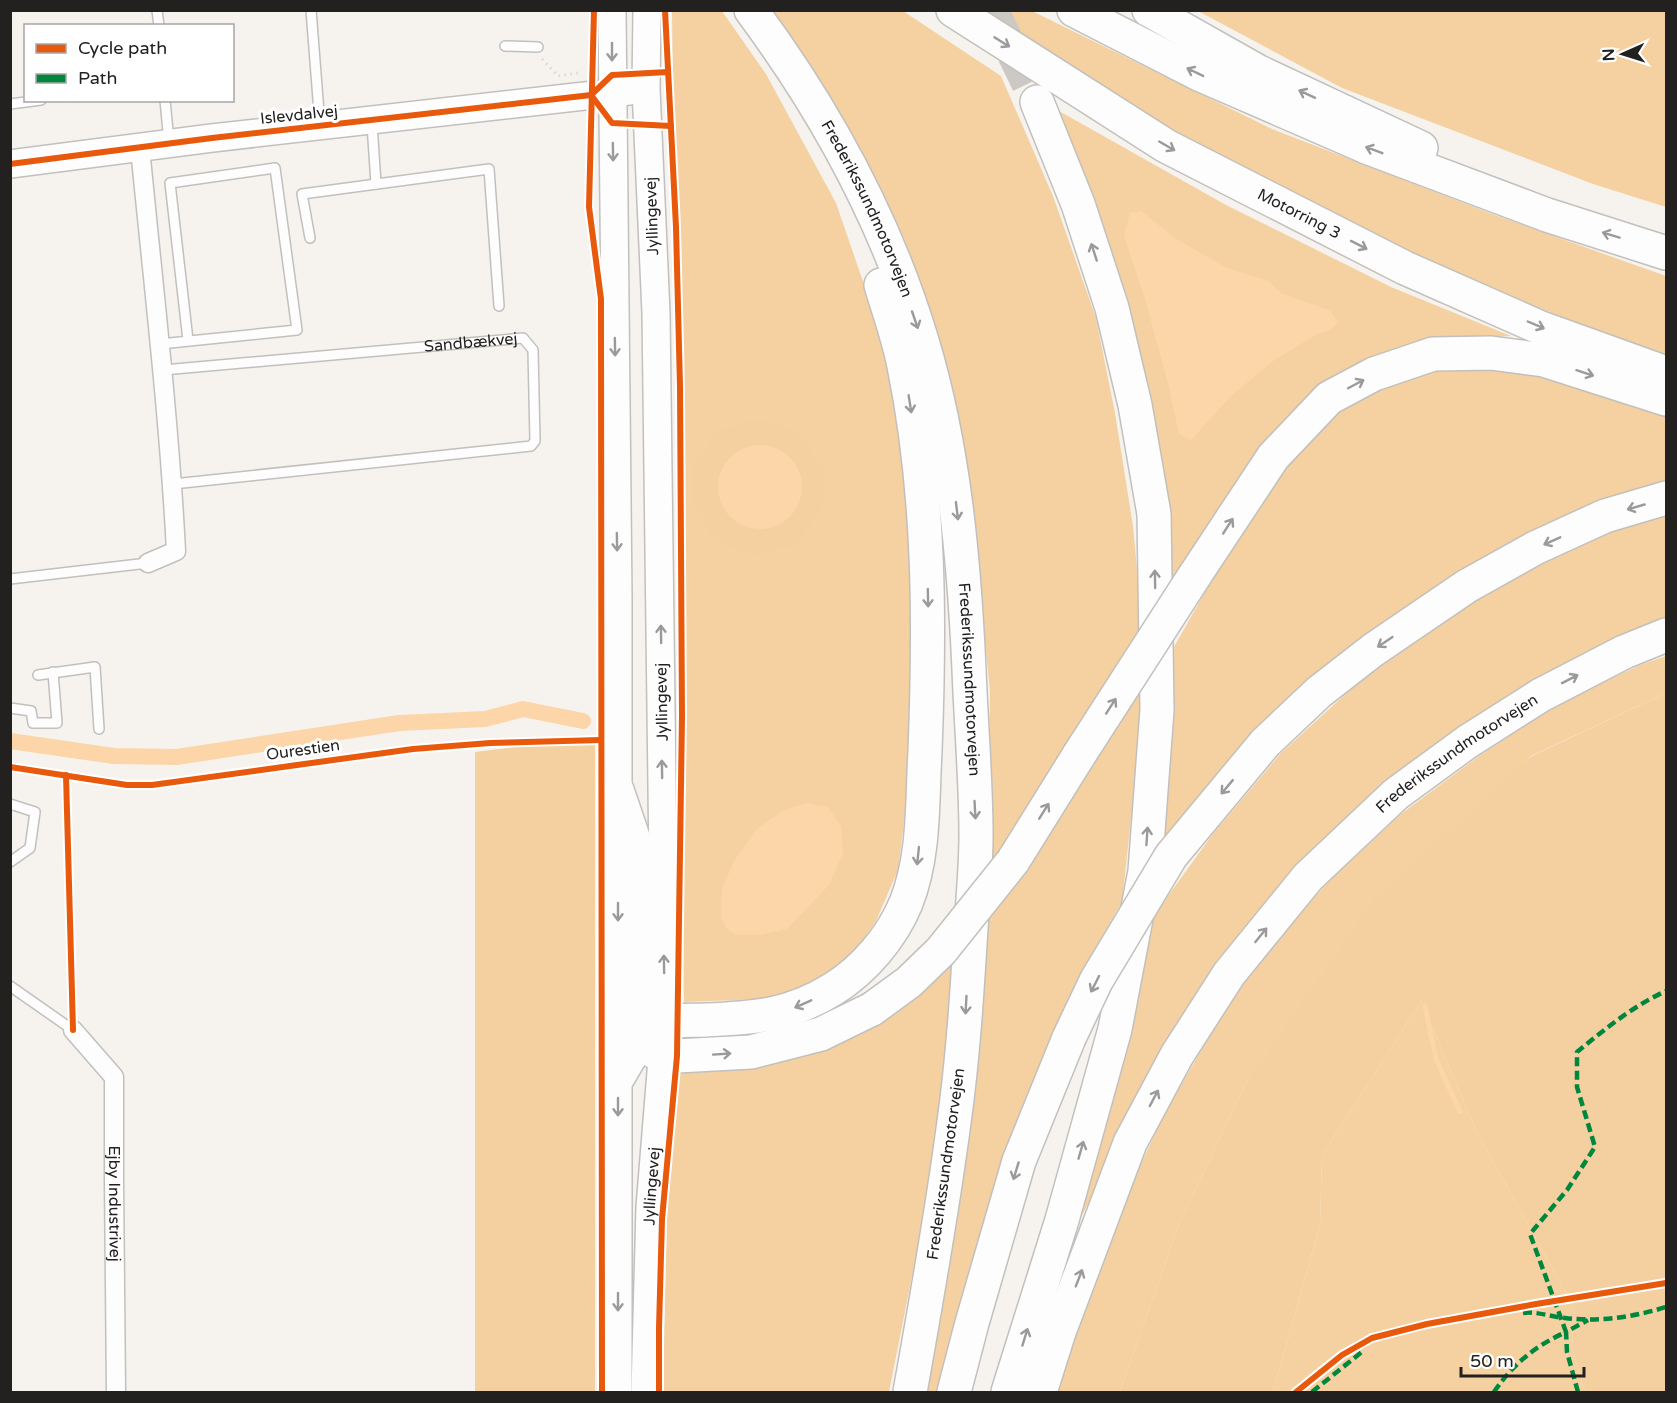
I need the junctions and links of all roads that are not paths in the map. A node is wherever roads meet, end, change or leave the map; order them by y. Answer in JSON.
{"nodes":[{"id":1,"x":311,"y":10,"type":"edge"},
{"id":2,"x":612,"y":10,"type":"edge"},
{"id":3,"x":646,"y":10,"type":"edge"},
{"id":4,"x":751,"y":10,"type":"edge"},
{"id":5,"x":952,"y":10,"type":"edge"},
{"id":6,"x":1074,"y":10,"type":"edge"},
{"id":7,"x":1149,"y":10,"type":"edge"},
{"id":8,"x":771,"y":37,"type":"junction"},
{"id":9,"x":505,"y":46,"type":"dead end"},
{"id":10,"x":538,"y":47,"type":"road end"},
{"id":11,"x":646,"y":88,"type":"junction"},
{"id":12,"x":612,"y":94,"type":"junction"},
{"id":13,"x":26,"y":102,"type":"edge"},
{"id":14,"x":165,"y":102,"type":"edge"},
{"id":15,"x":1037,"y":102,"type":"tunnel mouth"},
{"id":16,"x":10,"y":104,"type":"edge"},
{"id":17,"x":372,"y":121,"type":"junction"},
{"id":18,"x":320,"y":126,"type":"junction"},
{"id":19,"x":169,"y":144,"type":"junction"},
{"id":20,"x":140,"y":148,"type":"junction"},
{"id":21,"x":10,"y":164,"type":"edge"},
{"id":22,"x":376,"y":184,"type":"junction"},
{"id":23,"x":1547,"y":215,"type":"junction"},
{"id":24,"x":310,"y":238,"type":"dead end"},
{"id":25,"x":1666,"y":253,"type":"edge"},
{"id":26,"x":499,"y":306,"type":"dead end"},
{"id":27,"x":188,"y":340,"type":"junction"},
{"id":28,"x":160,"y":344,"type":"junction"},
{"id":29,"x":163,"y":370,"type":"junction"},
{"id":30,"x":1666,"y":373,"type":"edge"},
{"id":31,"x":1666,"y":399,"type":"edge"},
{"id":32,"x":658,"y":415,"type":"junction"},
{"id":33,"x":173,"y":484,"type":"junction"},
{"id":34,"x":1666,"y":498,"type":"edge"},
{"id":35,"x":148,"y":563,"type":"joint"},
{"id":36,"x":10,"y":579,"type":"edge"},
{"id":37,"x":1666,"y":635,"type":"edge"},
{"id":38,"x":53,"y":672,"type":"junction"},
{"id":39,"x":38,"y":675,"type":"dead end"},
{"id":40,"x":10,"y":708,"type":"edge"},
{"id":41,"x":99,"y":729,"type":"dead end"},
{"id":42,"x":617,"y":790,"type":"junction"},
{"id":43,"x":10,"y":804,"type":"edge"},
{"id":44,"x":10,"y":862,"type":"edge"},
{"id":45,"x":10,"y":986,"type":"edge"},
{"id":46,"x":73,"y":1030,"type":"joint"},
{"id":47,"x":657,"y":1039,"type":"junction"},
{"id":48,"x":618,"y":1077,"type":"junction"},
{"id":49,"x":116,"y":1392,"type":"edge"},
{"id":50,"x":618,"y":1392,"type":"edge"},
{"id":51,"x":645,"y":1392,"type":"edge"},
{"id":52,"x":910,"y":1392,"type":"edge"},
{"id":53,"x":954,"y":1392,"type":"edge"},
{"id":54,"x":1008,"y":1392,"type":"edge"},
{"id":55,"x":1040,"y":1392,"type":"edge"}],
"edges":[{"from":1,"to":18,"type":"lane"},
{"from":2,"to":12,"type":"street","name":"Jyllingevej","one_way":true},
{"from":3,"to":11,"type":"street","name":"Jyllingevej"},
{"from":4,"to":8,"type":"highway","name":"Frederikssundmotorvejen"},
{"from":5,"to":30,"type":"highway","name":"Motorring 3","one_way":true},
{"from":23,"to":6,"type":"highway","one_way":true},
{"from":23,"to":7,"type":"highway","one_way":true},
{"from":8,"to":47,"type":"highway","one_way":true},
{"from":8,"to":52,"type":"highway","name":"Frederikssundmotorvejen","one_way":true},
{"from":9,"to":10,"type":"lane"},
{"from":11,"to":12,"type":"street","name":"Islevdalvej"},
{"from":11,"to":32,"type":"street","name":"Jyllingevej"},
{"from":12,"to":17,"type":"street","name":"Islevdalvej"},
{"from":12,"to":32,"type":"street"},
{"from":12,"to":42,"type":"street","name":"Jyllingevej","one_way":true},
{"from":13,"to":16,"type":"lane"},
{"from":14,"to":19,"type":"lane"},
{"from":54,"to":15,"type":"highway","one_way":true},
{"from":17,"to":18,"type":"street","name":"Islevdalvej"},
{"from":17,"to":22,"type":"lane"},
{"from":18,"to":19,"type":"street","name":"Islevdalvej"},
{"from":19,"to":20,"type":"street","name":"Islevdalvej"},
{"from":20,"to":21,"type":"street","name":"Islevdalvej"},
{"from":20,"to":28,"type":"street"},
{"from":22,"to":24,"type":"lane"},
{"from":22,"to":26,"type":"lane"},
{"from":25,"to":23,"type":"highway","one_way":true},
{"from":27,"to":27,"type":"lane"},
{"from":27,"to":28,"type":"lane"},
{"from":28,"to":29,"type":"street"},
{"from":29,"to":33,"type":"street"},
{"from":29,"to":33,"type":"lane","name":"Sandbækvej"},
{"from":47,"to":31,"type":"highway","one_way":true,"bridge":true},
{"from":47,"to":32,"type":"street","name":"Jyllingevej","one_way":true},
{"from":33,"to":35,"type":"street"},
{"from":34,"to":53,"type":"highway","one_way":true,"bridge":true},
{"from":35,"to":36,"type":"lane"},
{"from":55,"to":37,"type":"highway","name":"Frederikssundmotorvejen","one_way":true},
{"from":38,"to":39,"type":"lane"},
{"from":38,"to":40,"type":"lane"},
{"from":38,"to":41,"type":"lane"},
{"from":42,"to":47,"type":"highway"},
{"from":42,"to":48,"type":"street","name":"Jyllingevej","one_way":true},
{"from":43,"to":44,"type":"lane"},
{"from":45,"to":46,"type":"lane"},
{"from":46,"to":49,"type":"street","name":"Ejby Industrivej"},
{"from":47,"to":48,"type":"highway"},
{"from":47,"to":51,"type":"street","name":"Jyllingevej"},
{"from":48,"to":50,"type":"street","name":"Jyllingevej","one_way":true}]}
